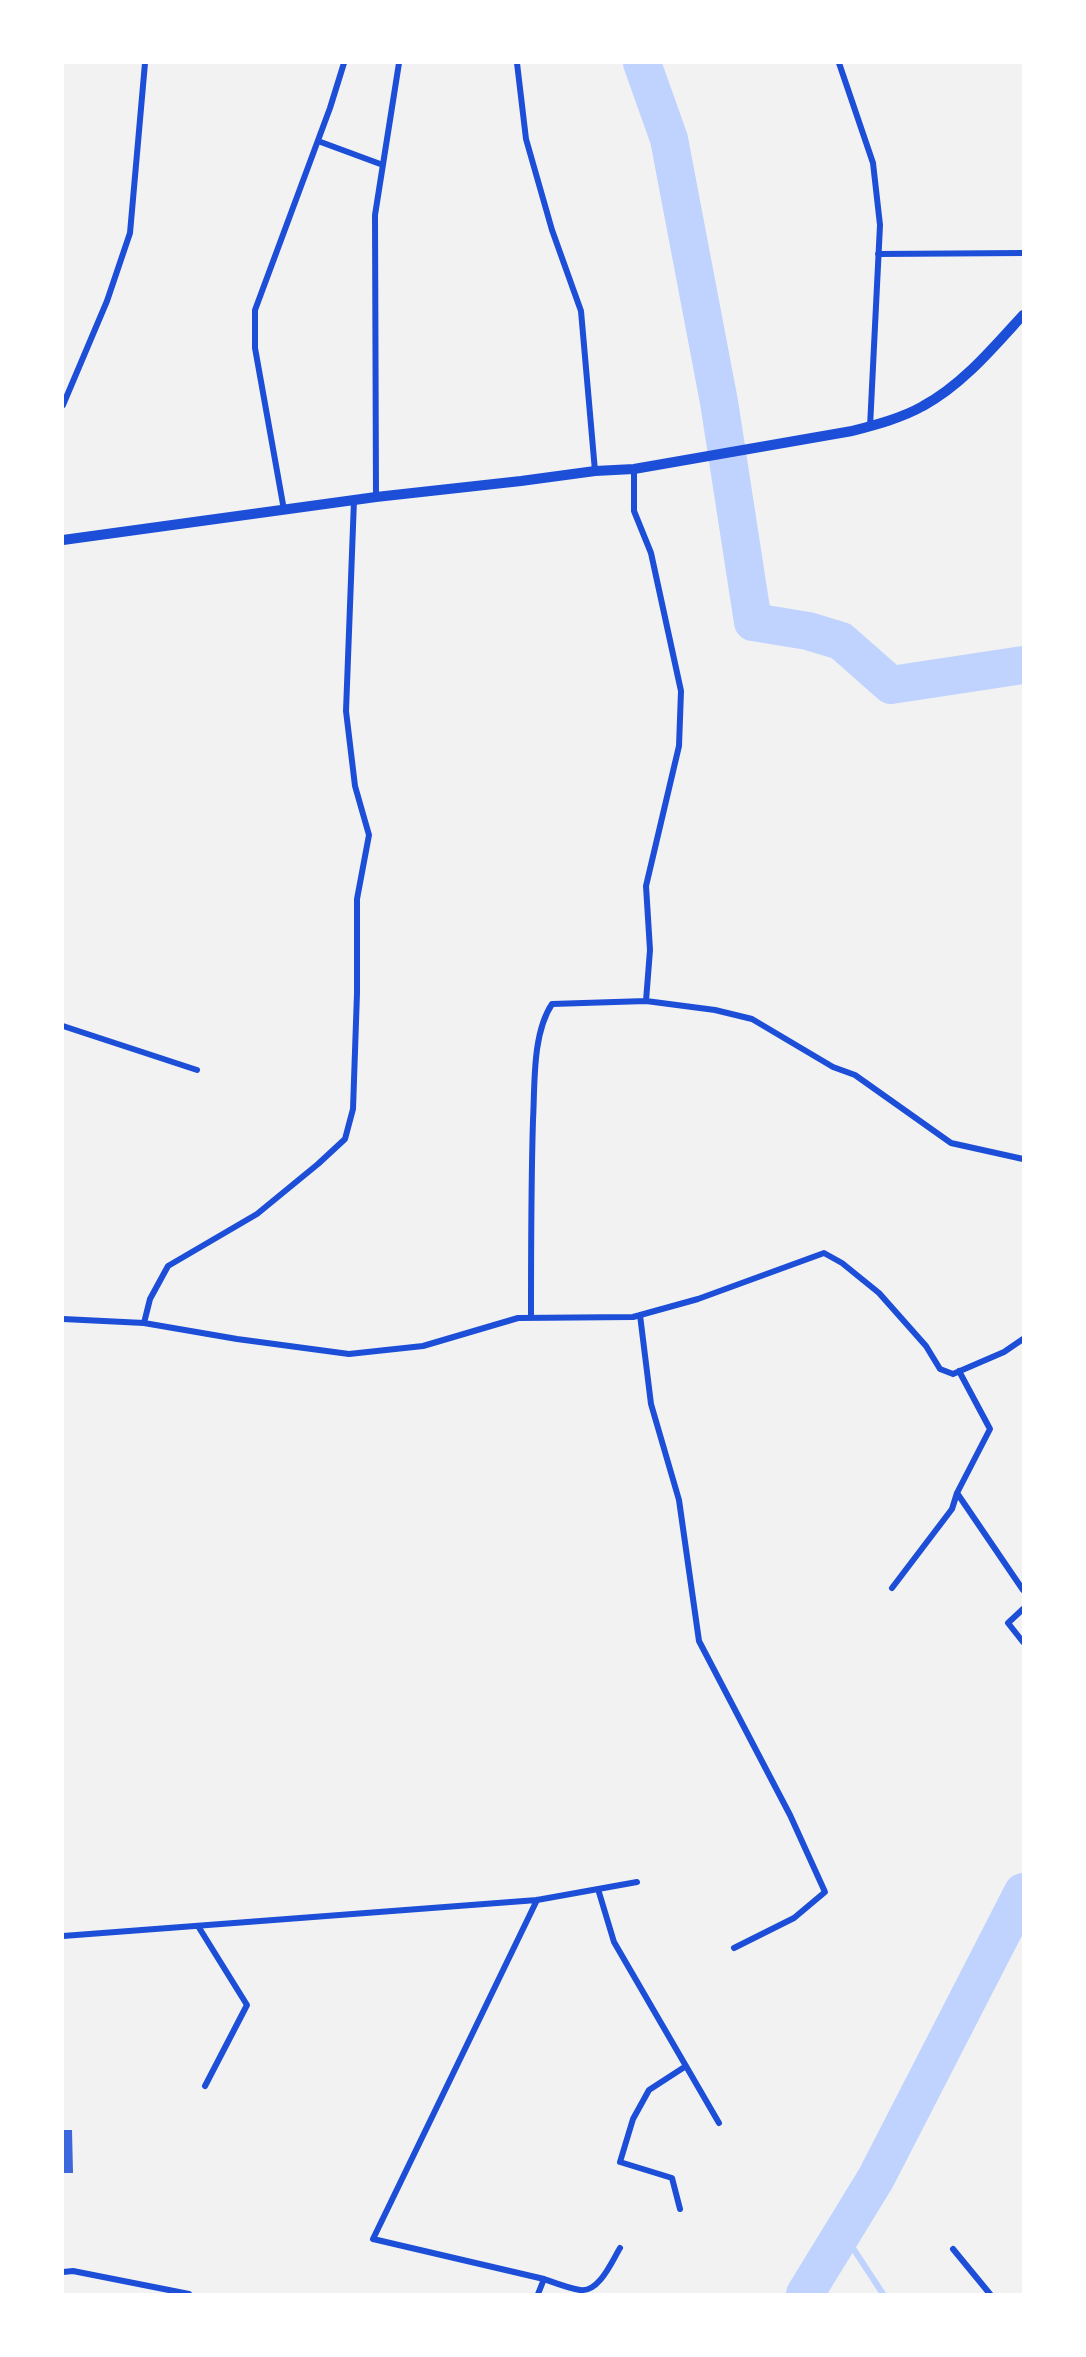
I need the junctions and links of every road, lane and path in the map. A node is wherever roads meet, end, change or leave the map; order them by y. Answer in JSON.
{"nodes":[{"id":1,"x":145,"y":63,"type":"edge"},
{"id":2,"x":344,"y":63,"type":"edge"},
{"id":3,"x":399,"y":63,"type":"edge"},
{"id":4,"x":518,"y":63,"type":"edge"},
{"id":5,"x":839,"y":63,"type":"edge"},
{"id":6,"x":318,"y":141,"type":"junction"},
{"id":7,"x":383,"y":165,"type":"junction"},
{"id":8,"x":1023,"y":253,"type":"edge"},
{"id":9,"x":878,"y":254,"type":"junction"},
{"id":10,"x":1023,"y":315,"type":"edge"},
{"id":11,"x":63,"y":405,"type":"edge"},
{"id":12,"x":870,"y":427,"type":"junction"},
{"id":13,"x":634,"y":469,"type":"junction"},
{"id":14,"x":595,"y":471,"type":"junction"},
{"id":15,"x":376,"y":497,"type":"junction"},
{"id":16,"x":354,"y":500,"type":"junction"},
{"id":17,"x":284,"y":510,"type":"junction"},
{"id":18,"x":63,"y":540,"type":"edge"},
{"id":19,"x":646,"y":1001,"type":"junction"},
{"id":20,"x":63,"y":1026,"type":"edge"},
{"id":21,"x":197,"y":1070,"type":"dead end"},
{"id":22,"x":1023,"y":1159,"type":"edge"},
{"id":23,"x":640,"y":1315,"type":"junction"},
{"id":24,"x":531,"y":1317,"type":"junction"},
{"id":25,"x":63,"y":1319,"type":"edge"},
{"id":26,"x":144,"y":1323,"type":"junction"},
{"id":27,"x":1023,"y":1339,"type":"edge"},
{"id":28,"x":959,"y":1371,"type":"junction"},
{"id":29,"x":957,"y":1493,"type":"junction"},
{"id":30,"x":892,"y":1588,"type":"dead end"},
{"id":31,"x":1023,"y":1590,"type":"edge"},
{"id":32,"x":1023,"y":1609,"type":"edge"},
{"id":33,"x":1023,"y":1642,"type":"edge"},
{"id":34,"x":638,"y":1882,"type":"dead end"},
{"id":35,"x":598,"y":1889,"type":"junction"},
{"id":36,"x":537,"y":1900,"type":"junction"},
{"id":37,"x":198,"y":1926,"type":"junction"},
{"id":38,"x":63,"y":1936,"type":"edge"},
{"id":39,"x":734,"y":1948,"type":"dead end"},
{"id":40,"x":686,"y":2066,"type":"junction"},
{"id":41,"x":205,"y":2086,"type":"dead end"},
{"id":42,"x":719,"y":2123,"type":"dead end"},
{"id":43,"x":680,"y":2209,"type":"dead end"},
{"id":44,"x":620,"y":2248,"type":"dead end"},
{"id":45,"x":953,"y":2249,"type":"dead end"},
{"id":46,"x":63,"y":2272,"type":"edge"},
{"id":47,"x":544,"y":2279,"type":"junction"},
{"id":48,"x":189,"y":2294,"type":"edge"},
{"id":49,"x":538,"y":2294,"type":"edge"},
{"id":50,"x":990,"y":2294,"type":"edge"}],
"edges":[{"from":1,"to":11,"type":"street"},
{"from":2,"to":6,"type":"street"},
{"from":3,"to":7,"type":"street"},
{"from":4,"to":14,"type":"street"},
{"from":5,"to":9,"type":"street"},
{"from":6,"to":7,"type":"street"},
{"from":6,"to":17,"type":"street"},
{"from":7,"to":15,"type":"street"},
{"from":8,"to":9,"type":"street"},
{"from":9,"to":12,"type":"street"},
{"from":10,"to":12,"type":"street"},
{"from":12,"to":13,"type":"street"},
{"from":13,"to":14,"type":"street"},
{"from":13,"to":19,"type":"street"},
{"from":14,"to":15,"type":"street"},
{"from":15,"to":16,"type":"street"},
{"from":16,"to":17,"type":"street"},
{"from":16,"to":26,"type":"street"},
{"from":17,"to":18,"type":"street"},
{"from":19,"to":22,"type":"street"},
{"from":19,"to":24,"type":"street"},
{"from":20,"to":21,"type":"street"},
{"from":23,"to":24,"type":"street"},
{"from":23,"to":28,"type":"street"},
{"from":23,"to":39,"type":"street"},
{"from":24,"to":26,"type":"street"},
{"from":25,"to":26,"type":"street"},
{"from":27,"to":28,"type":"street"},
{"from":28,"to":29,"type":"street"},
{"from":29,"to":30,"type":"street"},
{"from":29,"to":31,"type":"street"},
{"from":32,"to":33,"type":"street"},
{"from":34,"to":35,"type":"street"},
{"from":35,"to":36,"type":"street"},
{"from":35,"to":40,"type":"street"},
{"from":36,"to":37,"type":"street"},
{"from":36,"to":47,"type":"street"},
{"from":37,"to":38,"type":"street"},
{"from":37,"to":41,"type":"street"},
{"from":40,"to":42,"type":"street"},
{"from":40,"to":43,"type":"street"},
{"from":44,"to":47,"type":"street"},
{"from":45,"to":50,"type":"street"},
{"from":46,"to":48,"type":"street"},
{"from":47,"to":49,"type":"street"}]}
